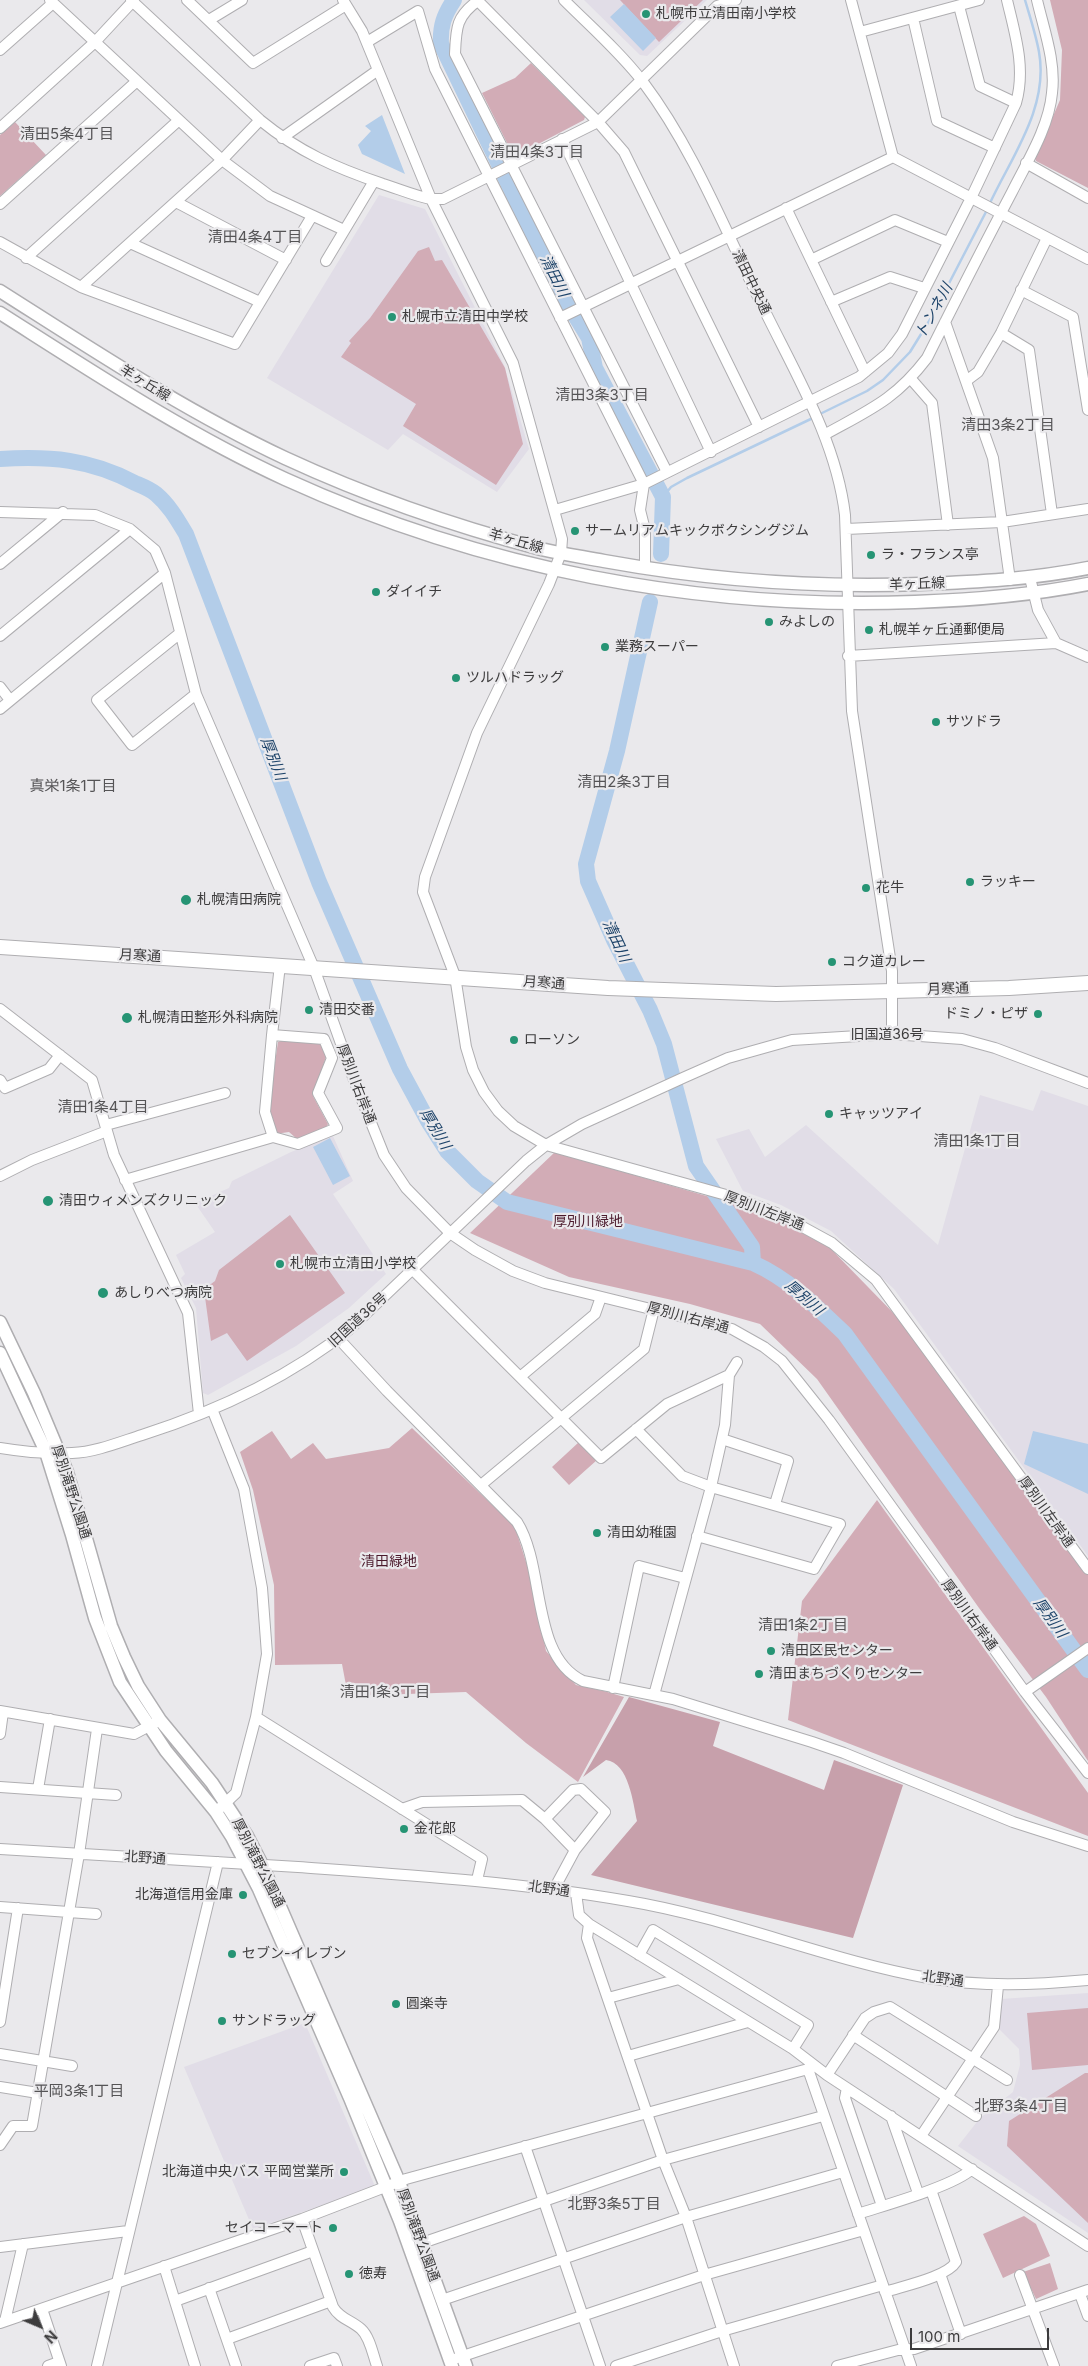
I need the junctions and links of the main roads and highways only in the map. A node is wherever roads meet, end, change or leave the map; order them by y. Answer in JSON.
{"nodes":[{"id":1,"x":0,"y":291,"type":"edge"},
{"id":2,"x":0,"y":313,"type":"edge"},
{"id":3,"x":1088,"y":568,"type":"edge"},
{"id":4,"x":1088,"y":584,"type":"edge"},
{"id":5,"x":0,"y":947,"type":"edge"},
{"id":6,"x":1088,"y":983,"type":"edge"},
{"id":7,"x":0,"y":1322,"type":"edge"},
{"id":8,"x":0,"y":1353,"type":"edge"},
{"id":9,"x":378,"y":2132,"type":"junction"},
{"id":10,"x":366,"y":2138,"type":"junction"},
{"id":11,"x":464,"y":2361,"type":"edge"},
{"id":12,"x":451,"y":2364,"type":"edge"}],
"edges":[{"from":1,"to":3,"type":"main road","name":"羊ヶ丘線"},
{"from":2,"to":4,"type":"main road","name":"羊ヶ丘線"},
{"from":5,"to":6,"type":"highway","name":"月寒通"},
{"from":7,"to":9,"type":"main road","name":"厚別滝野公園通"},
{"from":8,"to":10,"type":"main road","name":"厚別滝野公園通"},
{"from":9,"to":10,"type":"main road"},
{"from":9,"to":11,"type":"main road","name":"厚別滝野公園通"},
{"from":10,"to":12,"type":"main road","name":"厚別滝野公園通"}]}
